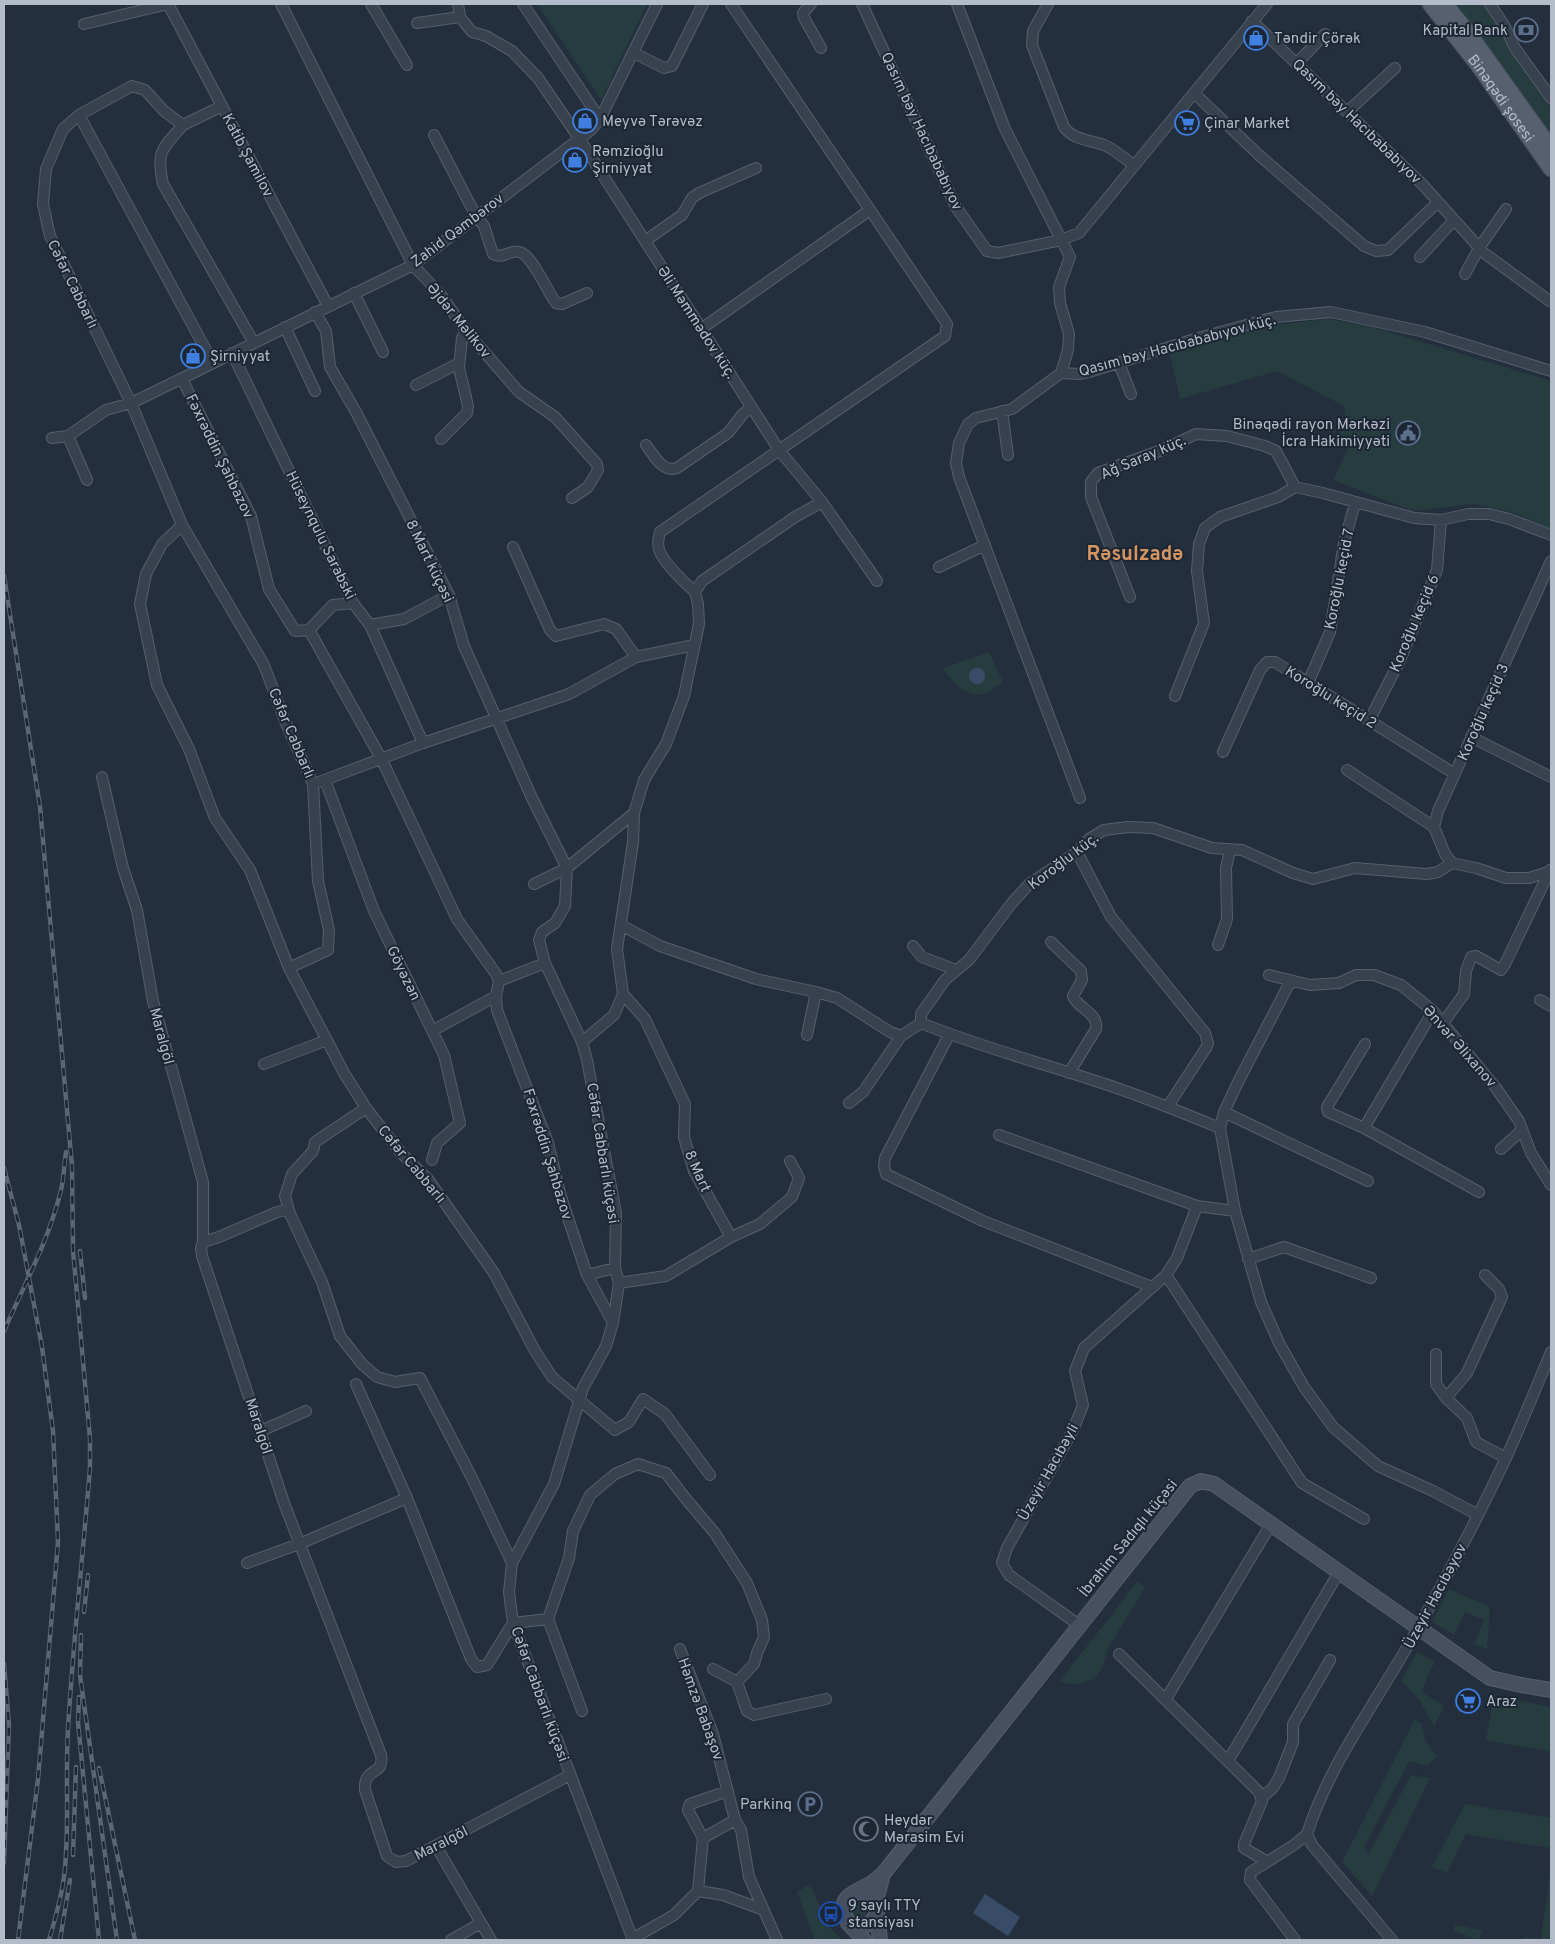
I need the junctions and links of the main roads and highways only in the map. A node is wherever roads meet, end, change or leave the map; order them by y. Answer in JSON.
{"nodes":[{"id":1,"x":1430,"y":4,"type":"edge"},
{"id":2,"x":1445,"y":4,"type":"edge"},
{"id":3,"x":1551,"y":148,"type":"edge"},
{"id":4,"x":1551,"y":169,"type":"edge"}],
"edges":[{"from":1,"to":4,"type":"main road","name":"Binəqədi şosesi"},
{"from":2,"to":3,"type":"main road","name":"Binəqədi şosesi"}]}
